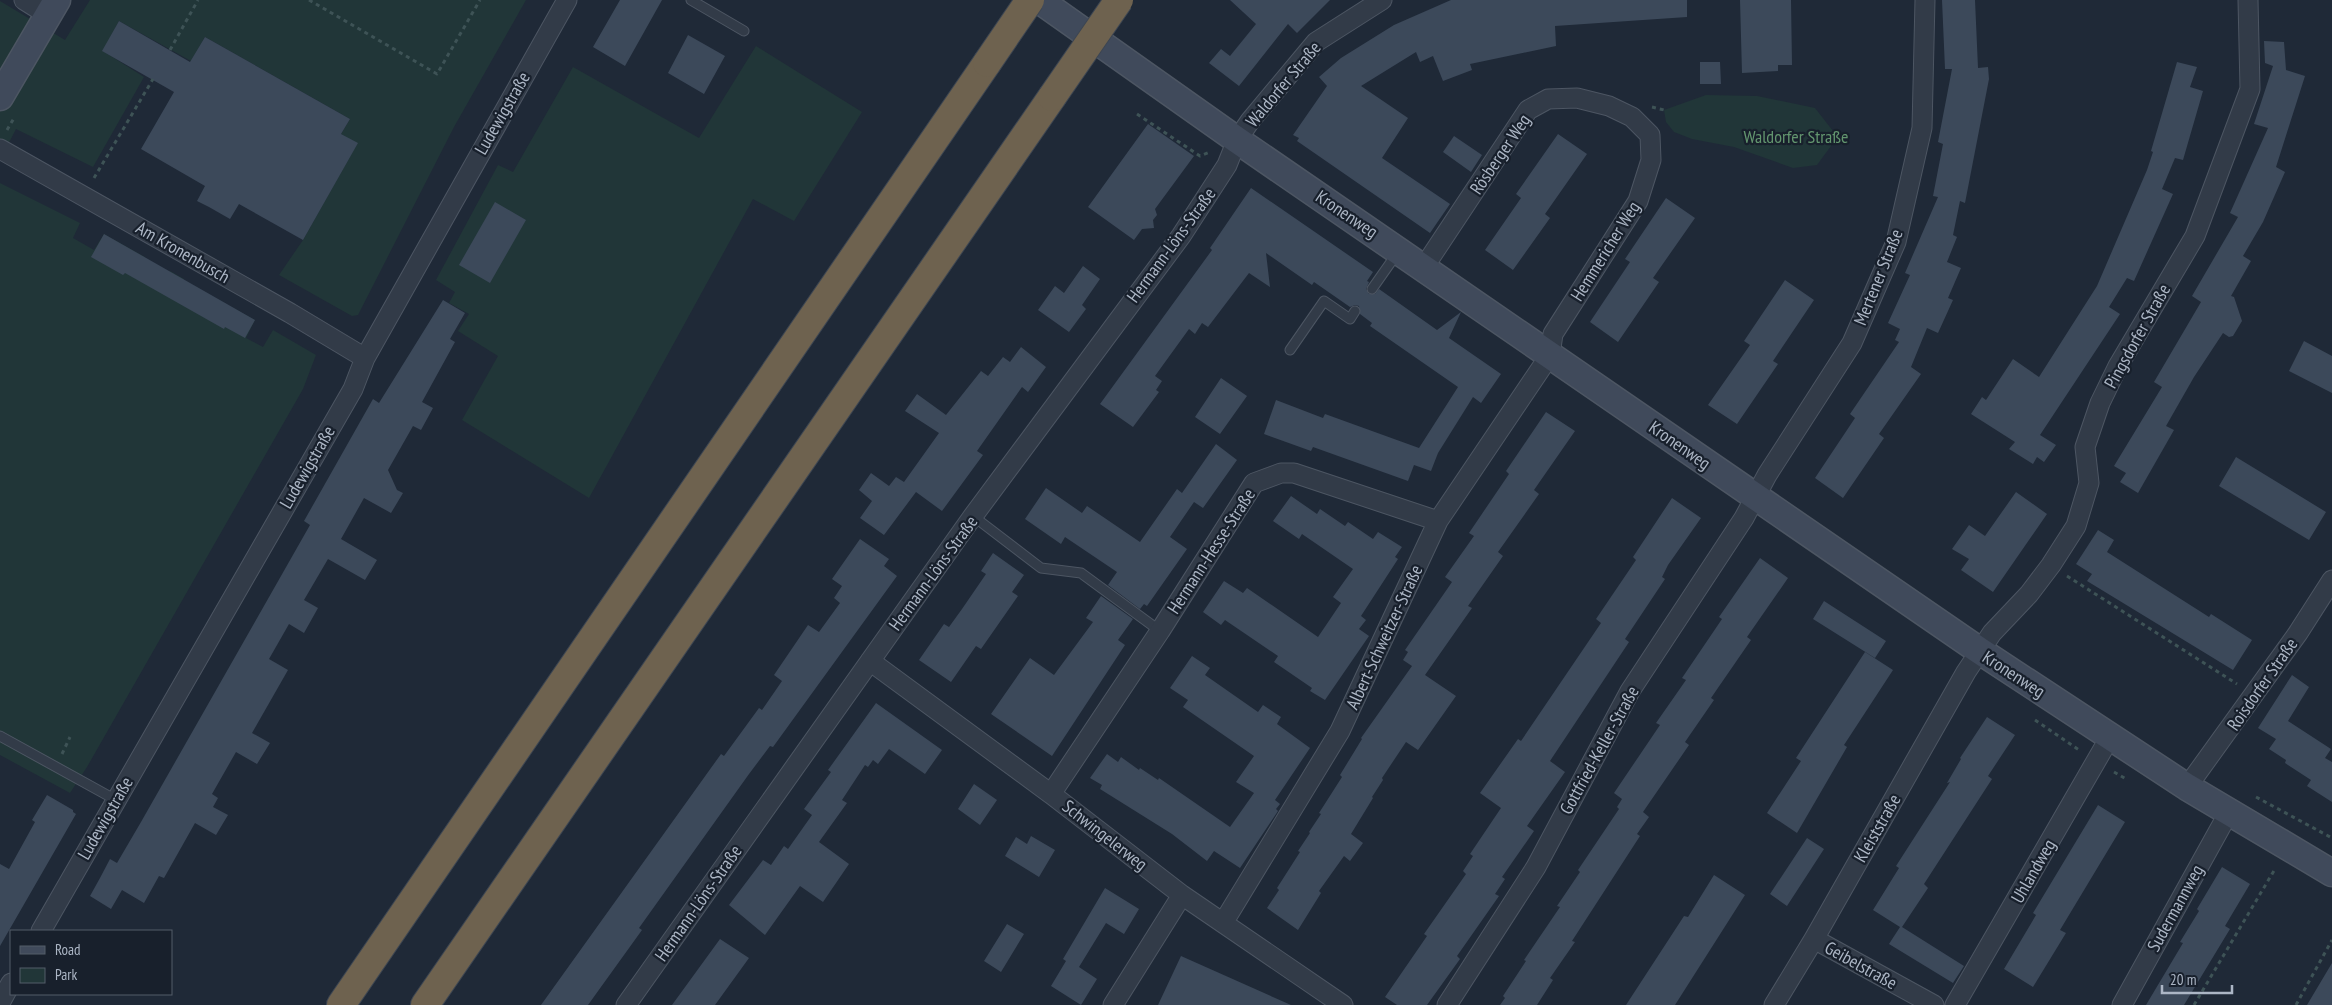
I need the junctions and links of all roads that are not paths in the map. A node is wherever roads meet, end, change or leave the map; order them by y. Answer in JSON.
{"nodes":[{"id":1,"x":24,"y":0,"type":"edge"},
{"id":2,"x":567,"y":0,"type":"edge"},
{"id":3,"x":691,"y":0,"type":"edge"},
{"id":4,"x":1030,"y":0,"type":"edge"},
{"id":5,"x":1039,"y":0,"type":"edge"},
{"id":6,"x":1120,"y":0,"type":"edge"},
{"id":7,"x":1382,"y":0,"type":"edge"},
{"id":8,"x":1924,"y":0,"type":"edge"},
{"id":9,"x":2248,"y":0,"type":"edge"},
{"id":10,"x":52,"y":7,"type":"edge"},
{"id":11,"x":744,"y":31,"type":"dead end"},
{"id":12,"x":0,"y":97,"type":"edge"},
{"id":13,"x":1609,"y":106,"type":"joint"},
{"id":14,"x":1237,"y":140,"type":"junction"},
{"id":15,"x":0,"y":149,"type":"edge"},
{"id":16,"x":1399,"y":250,"type":"junction"},
{"id":17,"x":1424,"y":267,"type":"junction"},
{"id":18,"x":1372,"y":289,"type":"dead end"},
{"id":19,"x":1355,"y":311,"type":"dead end"},
{"id":20,"x":1290,"y":350,"type":"dead end"},
{"id":21,"x":1550,"y":355,"type":"junction"},
{"id":22,"x":365,"y":358,"type":"junction"},
{"id":23,"x":1756,"y":498,"type":"junction"},
{"id":24,"x":973,"y":516,"type":"junction"},
{"id":25,"x":1438,"y":522,"type":"junction"},
{"id":26,"x":2332,"y":580,"type":"edge"},
{"id":27,"x":1160,"y":631,"type":"junction"},
{"id":28,"x":1980,"y":651,"type":"junction"},
{"id":29,"x":870,"y":661,"type":"junction"},
{"id":30,"x":0,"y":736,"type":"edge"},
{"id":31,"x":2110,"y":737,"type":"junction"},
{"id":32,"x":2187,"y":787,"type":"junction"},
{"id":33,"x":1051,"y":794,"type":"junction"},
{"id":34,"x":116,"y":800,"type":"junction"},
{"id":35,"x":2229,"y":812,"type":"junction"},
{"id":36,"x":2332,"y":874,"type":"edge"},
{"id":37,"x":1182,"y":895,"type":"junction"},
{"id":38,"x":1223,"y":924,"type":"junction"},
{"id":39,"x":42,"y":930,"type":"edge"},
{"id":40,"x":1814,"y":939,"type":"junction"},
{"id":41,"x":10,"y":985,"type":"edge"},
{"id":42,"x":0,"y":1003,"type":"edge"},
{"id":43,"x":342,"y":1005,"type":"edge"},
{"id":44,"x":425,"y":1005,"type":"edge"},
{"id":45,"x":626,"y":1005,"type":"edge"},
{"id":46,"x":1113,"y":1005,"type":"edge"},
{"id":47,"x":1343,"y":1005,"type":"edge"},
{"id":48,"x":1447,"y":1005,"type":"edge"},
{"id":49,"x":1774,"y":1005,"type":"edge"},
{"id":50,"x":1934,"y":1005,"type":"edge"},
{"id":51,"x":1955,"y":1005,"type":"edge"},
{"id":52,"x":2122,"y":1005,"type":"edge"}],
"edges":[{"from":1,"to":10,"type":"street"},
{"from":2,"to":22,"type":"street","name":"Ludewigstraße"},
{"from":3,"to":11,"type":"lane"},
{"from":4,"to":43,"type":"highway","bridge":true},
{"from":5,"to":14,"type":"street","name":"Kronenweg"},
{"from":6,"to":44,"type":"highway","bridge":true},
{"from":7,"to":14,"type":"street","name":"Waldorfer Straße"},
{"from":8,"to":23,"type":"street","name":"Mertener Straße"},
{"from":9,"to":28,"type":"street","name":"Pingsdorfer Straße"},
{"from":10,"to":12,"type":"street"},
{"from":13,"to":17,"type":"street","name":"Rösberger Weg"},
{"from":13,"to":21,"type":"street","name":"Hemmericher Weg"},
{"from":14,"to":16,"type":"street","name":"Kronenweg"},
{"from":14,"to":24,"type":"street","name":"Hermann-Löns-Straße"},
{"from":15,"to":22,"type":"street","name":"Am Kronenbusch"},
{"from":16,"to":17,"type":"street","name":"Kronenweg"},
{"from":16,"to":18,"type":"lane"},
{"from":17,"to":21,"type":"street","name":"Kronenweg"},
{"from":19,"to":20,"type":"lane"},
{"from":21,"to":23,"type":"street","name":"Kronenweg"},
{"from":21,"to":25,"type":"street","name":"Albert-Schweitzer-Straße"},
{"from":22,"to":34,"type":"street","name":"Ludewigstraße"},
{"from":23,"to":28,"type":"street","name":"Kronenweg"},
{"from":23,"to":48,"type":"street","name":"Gottfried-Keller-Straße"},
{"from":24,"to":27,"type":"lane","name":"Hermann-Hesse-Straße"},
{"from":24,"to":29,"type":"street","name":"Hermann-Löns-Straße"},
{"from":25,"to":27,"type":"street","name":"Hermann-Hesse-Straße"},
{"from":25,"to":38,"type":"street","name":"Albert-Schweitzer-Straße"},
{"from":26,"to":32,"type":"street","name":"Roisdorfer Straße"},
{"from":27,"to":33,"type":"street","name":"Hermann-Hesse-Straße"},
{"from":28,"to":31,"type":"street","name":"Kronenweg"},
{"from":28,"to":40,"type":"street","name":"Kleiststraße"},
{"from":29,"to":33,"type":"street","name":"Schwingelerweg"},
{"from":29,"to":45,"type":"street","name":"Hermann-Löns-Straße"},
{"from":30,"to":34,"type":"lane"},
{"from":31,"to":32,"type":"street","name":"Kronenweg"},
{"from":31,"to":51,"type":"street","name":"Uhlandweg"},
{"from":32,"to":35,"type":"street","name":"Kronenweg"},
{"from":33,"to":37,"type":"street","name":"Schwingelerweg"},
{"from":34,"to":39,"type":"street","name":"Ludewigstraße"},
{"from":35,"to":36,"type":"street","name":"Kronenweg"},
{"from":35,"to":52,"type":"street","name":"Sudermannweg"},
{"from":37,"to":38,"type":"street","name":"Schwingelerweg"},
{"from":37,"to":46,"type":"street"},
{"from":38,"to":47,"type":"street","name":"Schwingelerweg"},
{"from":40,"to":49,"type":"street","name":"Kleiststraße"},
{"from":40,"to":50,"type":"street","name":"Geibelstraße"},
{"from":41,"to":42,"type":"street"}]}
